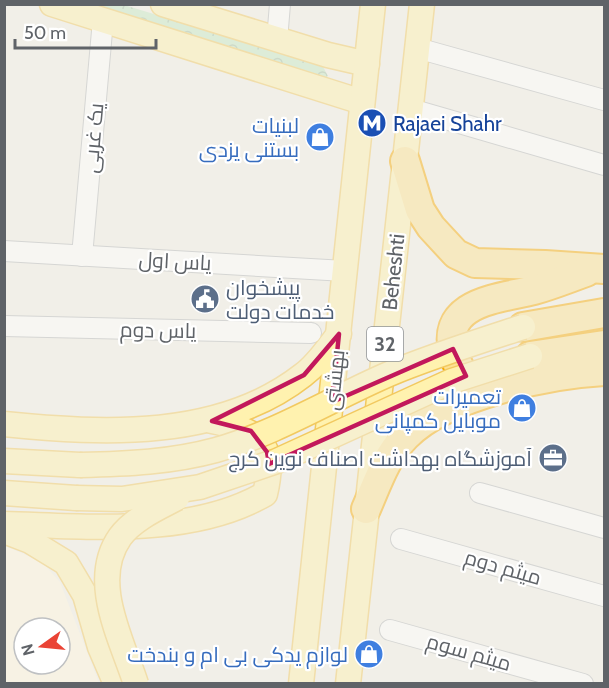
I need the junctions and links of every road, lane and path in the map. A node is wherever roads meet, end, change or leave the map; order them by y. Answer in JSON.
{"nodes":[{"id":1,"x":52,"y":4,"type":"edge"},
{"id":2,"x":163,"y":4,"type":"edge"},
{"id":3,"x":280,"y":4,"type":"edge"},
{"id":4,"x":373,"y":4,"type":"edge"},
{"id":5,"x":422,"y":4,"type":"edge"},
{"id":6,"x":103,"y":20,"type":"junction"},
{"id":7,"x":278,"y":40,"type":"junction"},
{"id":8,"x":417,"y":48,"type":"junction"},
{"id":9,"x":328,"y":55,"type":"junction"},
{"id":10,"x":367,"y":64,"type":"junction"},
{"id":11,"x":324,"y":92,"type":"junction"},
{"id":12,"x":604,"y":100,"type":"edge"},
{"id":13,"x":362,"y":102,"type":"junction"},
{"id":14,"x":411,"y":110,"type":"junction"},
{"id":15,"x":405,"y":161,"type":"junction"},
{"id":16,"x":604,"y":165,"type":"edge"},
{"id":17,"x":4,"y":252,"type":"edge"},
{"id":18,"x":82,"y":256,"type":"junction"},
{"id":19,"x":601,"y":269,"type":"edge"},
{"id":20,"x":345,"y":271,"type":"junction"},
{"id":21,"x":604,"y":313,"type":"edge"},
{"id":22,"x":4,"y":326,"type":"edge"},
{"id":23,"x":522,"y":327,"type":"joint"},
{"id":24,"x":311,"y":333,"type":"dead end"},
{"id":25,"x":339,"y":334,"type":"junction"},
{"id":26,"x":604,"y":345,"type":"edge"},
{"id":27,"x":530,"y":356,"type":"joint"},
{"id":28,"x":604,"y":371,"type":"edge"},
{"id":29,"x":496,"y":391,"type":"junction"},
{"id":30,"x":212,"y":421,"type":"junction"},
{"id":31,"x":4,"y":424,"type":"edge"},
{"id":32,"x":4,"y":461,"type":"edge"},
{"id":33,"x":200,"y":487,"type":"junction"},
{"id":34,"x":4,"y":493,"type":"edge"},
{"id":35,"x":480,"y":493,"type":"dead end"},
{"id":36,"x":366,"y":509,"type":"junction"},
{"id":37,"x":4,"y":524,"type":"edge"},
{"id":38,"x":604,"y":528,"type":"edge"},
{"id":39,"x":4,"y":531,"type":"edge"},
{"id":40,"x":401,"y":539,"type":"dead end"},
{"id":41,"x":604,"y":596,"type":"edge"},
{"id":42,"x":308,"y":624,"type":"junction"},
{"id":43,"x":390,"y":630,"type":"dead end"},
{"id":44,"x":116,"y":684,"type":"edge"},
{"id":45,"x":136,"y":684,"type":"edge"},
{"id":46,"x":288,"y":684,"type":"edge"},
{"id":47,"x":301,"y":684,"type":"edge"},
{"id":48,"x":348,"y":684,"type":"edge"},
{"id":49,"x":583,"y":684,"type":"edge"}],
"edges":[{"from":1,"to":6,"type":"main road"},
{"from":2,"to":7,"type":"main road"},
{"from":3,"to":7,"type":"street"},
{"from":4,"to":10,"type":"main road","name":"بهشتى","number":"32"},
{"from":5,"to":8,"type":"main road","name":"Beheshti","number":"32"},
{"from":6,"to":11,"type":"main road"},
{"from":6,"to":18,"type":"street","name":"یک غربی"},
{"from":7,"to":9,"type":"main road"},
{"from":8,"to":12,"type":"street"},
{"from":8,"to":14,"type":"main road","name":"Beheshti","number":"32"},
{"from":9,"to":10,"type":"main road"},
{"from":9,"to":11,"type":"main road"},
{"from":10,"to":13,"type":"main road","name":"بهشتى","number":"32"},
{"from":11,"to":13,"type":"main road"},
{"from":13,"to":20,"type":"main road","name":"بهشتى","number":"32"},
{"from":14,"to":15,"type":"main road","name":"Beheshti","number":"32"},
{"from":14,"to":16,"type":"street"},
{"from":15,"to":19,"type":"highway"},
{"from":15,"to":36,"type":"main road","name":"Beheshti","number":"32"},
{"from":17,"to":18,"type":"street","name":"یاس اول"},
{"from":18,"to":20,"type":"street","name":"یاس اول"},
{"from":19,"to":29,"type":"highway"},
{"from":20,"to":25,"type":"main road","name":"بهشتى","number":"32"},
{"from":21,"to":23,"type":"highway"},
{"from":22,"to":24,"type":"street","name":"یاس دوم"},
{"from":23,"to":32,"type":"main road","bridge":true},
{"from":25,"to":30,"type":"main road"},
{"from":25,"to":42,"type":"main road","name":"بهشتى","number":"32"},
{"from":26,"to":27,"type":"highway"},
{"from":27,"to":33,"type":"main road","bridge":true},
{"from":28,"to":29,"type":"highway"},
{"from":29,"to":36,"type":"highway"},
{"from":30,"to":31,"type":"main road"},
{"from":30,"to":37,"type":"main road"},
{"from":33,"to":34,"type":"main road","bridge":true},
{"from":33,"to":45,"type":"main road","bridge":true},
{"from":35,"to":38,"type":"street"},
{"from":36,"to":48,"type":"main road","name":"Beheshti","number":"32"},
{"from":39,"to":44,"type":"main road"},
{"from":40,"to":41,"type":"street","name":"میثم دوم"},
{"from":42,"to":46,"type":"main road"},
{"from":42,"to":47,"type":"main road","name":"بهشتى","number":"32"},
{"from":43,"to":49,"type":"street","name":"میثم سوم"}]}
